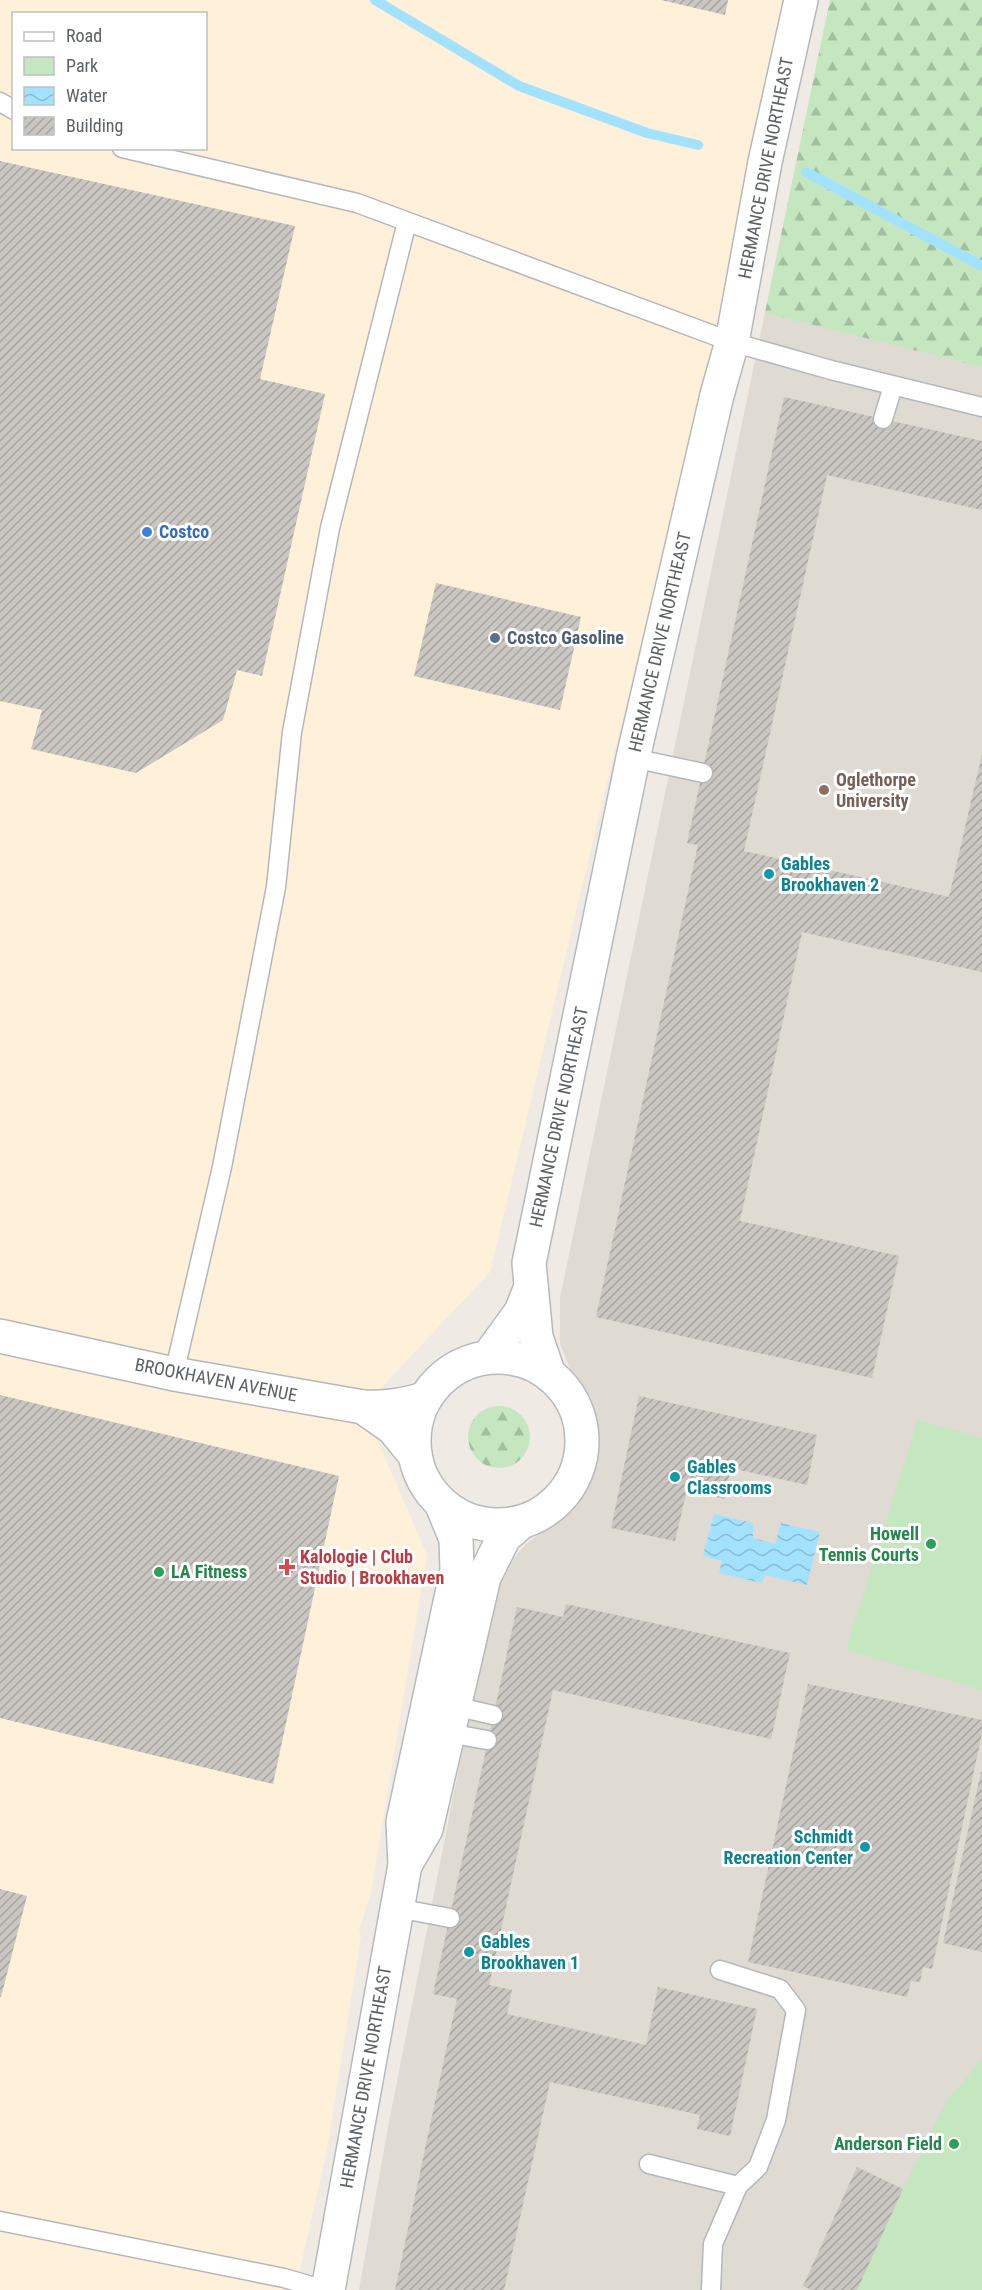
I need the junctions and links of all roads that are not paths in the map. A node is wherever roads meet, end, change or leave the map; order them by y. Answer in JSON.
{"nodes":[{"id":1,"x":801,"y":0,"type":"edge"},
{"id":2,"x":131,"y":150,"type":"edge"},
{"id":3,"x":407,"y":222,"type":"junction"},
{"id":4,"x":732,"y":342,"type":"junction"},
{"id":5,"x":893,"y":386,"type":"junction"},
{"id":6,"x":982,"y":407,"type":"edge"},
{"id":7,"x":883,"y":418,"type":"dead end"},
{"id":8,"x":633,"y":758,"type":"junction"},
{"id":9,"x":703,"y":773,"type":"dead end"},
{"id":10,"x":532,"y":1286,"type":"junction"},
{"id":11,"x":0,"y":1336,"type":"edge"},
{"id":12,"x":489,"y":1356,"type":"junction"},
{"id":13,"x":548,"y":1372,"type":"junction"},
{"id":14,"x":174,"y":1374,"type":"junction"},
{"id":15,"x":424,"y":1399,"type":"junction"},
{"id":16,"x":363,"y":1407,"type":"junction"},
{"id":17,"x":415,"y":1455,"type":"junction"},
{"id":18,"x":442,"y":1505,"type":"junction"},
{"id":19,"x":520,"y":1523,"type":"junction"},
{"id":20,"x":493,"y":1715,"type":"dead end"},
{"id":21,"x":451,"y":1720,"type":"junction"},
{"id":22,"x":488,"y":1740,"type":"dead end"},
{"id":23,"x":405,"y":1864,"type":"junction"},
{"id":24,"x":397,"y":1908,"type":"junction"},
{"id":25,"x":450,"y":1918,"type":"dead end"},
{"id":26,"x":720,"y":1970,"type":"dead end"},
{"id":27,"x":649,"y":2164,"type":"dead end"},
{"id":28,"x":738,"y":2186,"type":"junction"},
{"id":29,"x":0,"y":2221,"type":"edge"},
{"id":30,"x":326,"y":2290,"type":"edge"},
{"id":31,"x":711,"y":2290,"type":"edge"}],
"edges":[{"from":1,"to":4,"type":"street","name":"HERMANCE DRIVE NORTHEAST"},
{"from":2,"to":3,"type":"lane"},
{"from":3,"to":4,"type":"lane"},
{"from":3,"to":14,"type":"lane"},
{"from":4,"to":5,"type":"lane"},
{"from":4,"to":8,"type":"street","name":"HERMANCE DRIVE NORTHEAST"},
{"from":5,"to":6,"type":"lane"},
{"from":5,"to":7,"type":"lane"},
{"from":8,"to":9,"type":"lane"},
{"from":8,"to":10,"type":"street","name":"HERMANCE DRIVE NORTHEAST"},
{"from":10,"to":12,"type":"street","name":"HERMANCE DRIVE NORTHEAST"},
{"from":10,"to":13,"type":"street","name":"HERMANCE DRIVE NORTHEAST"},
{"from":11,"to":14,"type":"street","name":"BROOKHAVEN AVENUE"},
{"from":12,"to":13,"type":"street","name":"HERMANCE DRIVE NORTHEAST"},
{"from":12,"to":15,"type":"street","name":"HERMANCE DRIVE NORTHEAST"},
{"from":13,"to":19,"type":"street","name":"HERMANCE DRIVE NORTHEAST"},
{"from":14,"to":16,"type":"street","name":"BROOKHAVEN AVENUE"},
{"from":15,"to":16,"type":"street"},
{"from":15,"to":17,"type":"street","name":"HERMANCE DRIVE NORTHEAST"},
{"from":16,"to":17,"type":"street","name":"BROOKHAVEN AVENUE"},
{"from":17,"to":18,"type":"street","name":"HERMANCE DRIVE NORTHEAST"},
{"from":18,"to":19,"type":"street","name":"HERMANCE DRIVE NORTHEAST"},
{"from":18,"to":23,"type":"street","name":"HERMANCE DRIVE NORTHEAST"},
{"from":19,"to":21,"type":"street","name":"HERMANCE DRIVE NORTHEAST"},
{"from":20,"to":21,"type":"lane"},
{"from":21,"to":22,"type":"lane"},
{"from":21,"to":23,"type":"street","name":"HERMANCE DRIVE NORTHEAST"},
{"from":23,"to":24,"type":"street","name":"HERMANCE DRIVE NORTHEAST"},
{"from":24,"to":25,"type":"lane"},
{"from":24,"to":30,"type":"street","name":"HERMANCE DRIVE NORTHEAST"},
{"from":26,"to":28,"type":"lane"},
{"from":27,"to":28,"type":"lane"},
{"from":28,"to":31,"type":"lane"},
{"from":29,"to":30,"type":"lane"}]}
